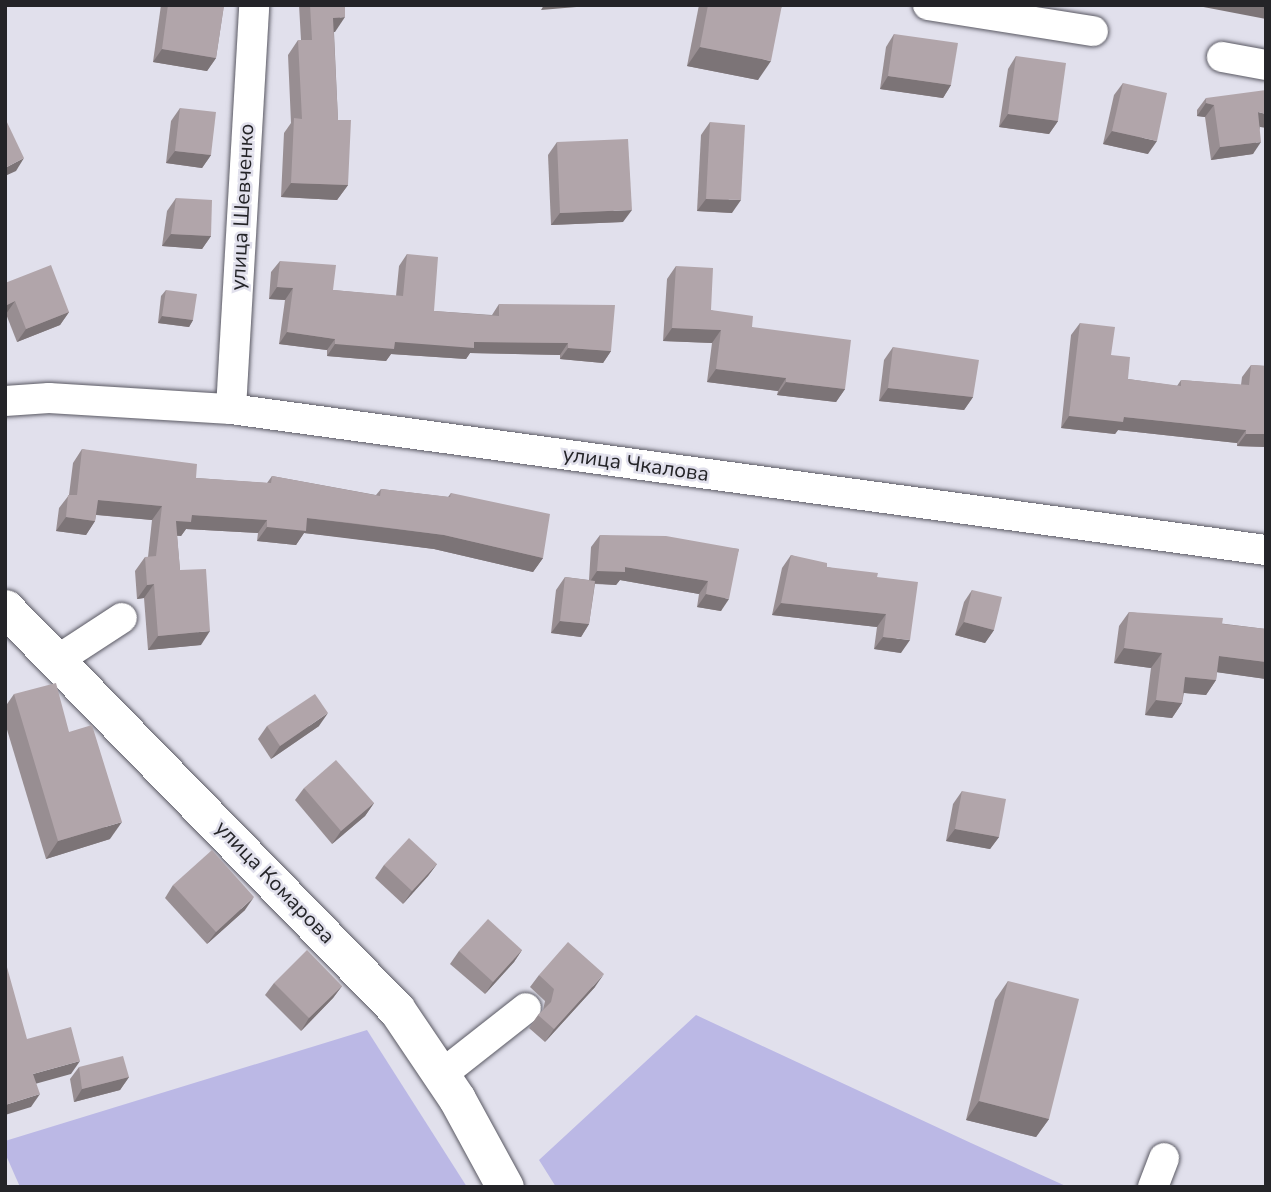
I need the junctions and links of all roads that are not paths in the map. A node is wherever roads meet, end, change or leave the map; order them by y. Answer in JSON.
{"nodes":[{"id":1,"x":254,"y":5,"type":"edge"},
{"id":2,"x":928,"y":5,"type":"edge"},
{"id":3,"x":1093,"y":31,"type":"dead end"},
{"id":4,"x":1222,"y":57,"type":"dead end"},
{"id":5,"x":1266,"y":65,"type":"edge"},
{"id":6,"x":5,"y":401,"type":"edge"},
{"id":7,"x":231,"y":409,"type":"junction"},
{"id":8,"x":1266,"y":550,"type":"edge"},
{"id":9,"x":6,"y":610,"type":"edge"},
{"id":10,"x":122,"y":618,"type":"dead end"},
{"id":11,"x":59,"y":659,"type":"junction"},
{"id":12,"x":526,"y":1008,"type":"dead end"},
{"id":13,"x":441,"y":1075,"type":"junction"},
{"id":14,"x":1164,"y":1158,"type":"dead end"},
{"id":15,"x":505,"y":1187,"type":"edge"},
{"id":16,"x":1153,"y":1187,"type":"edge"}],
"edges":[{"from":1,"to":7,"type":"street","name":"улица Шевченко"},
{"from":2,"to":3,"type":"street"},
{"from":4,"to":5,"type":"street"},
{"from":6,"to":7,"type":"street","name":"улица Чкалова"},
{"from":7,"to":8,"type":"street","name":"улица Чкалова"},
{"from":9,"to":11,"type":"main road","name":"улица Комарова"},
{"from":10,"to":11,"type":"street"},
{"from":11,"to":13,"type":"main road","name":"улица Комарова"},
{"from":12,"to":13,"type":"street"},
{"from":13,"to":15,"type":"main road","name":"улица Комарова"},
{"from":14,"to":16,"type":"street"}]}
